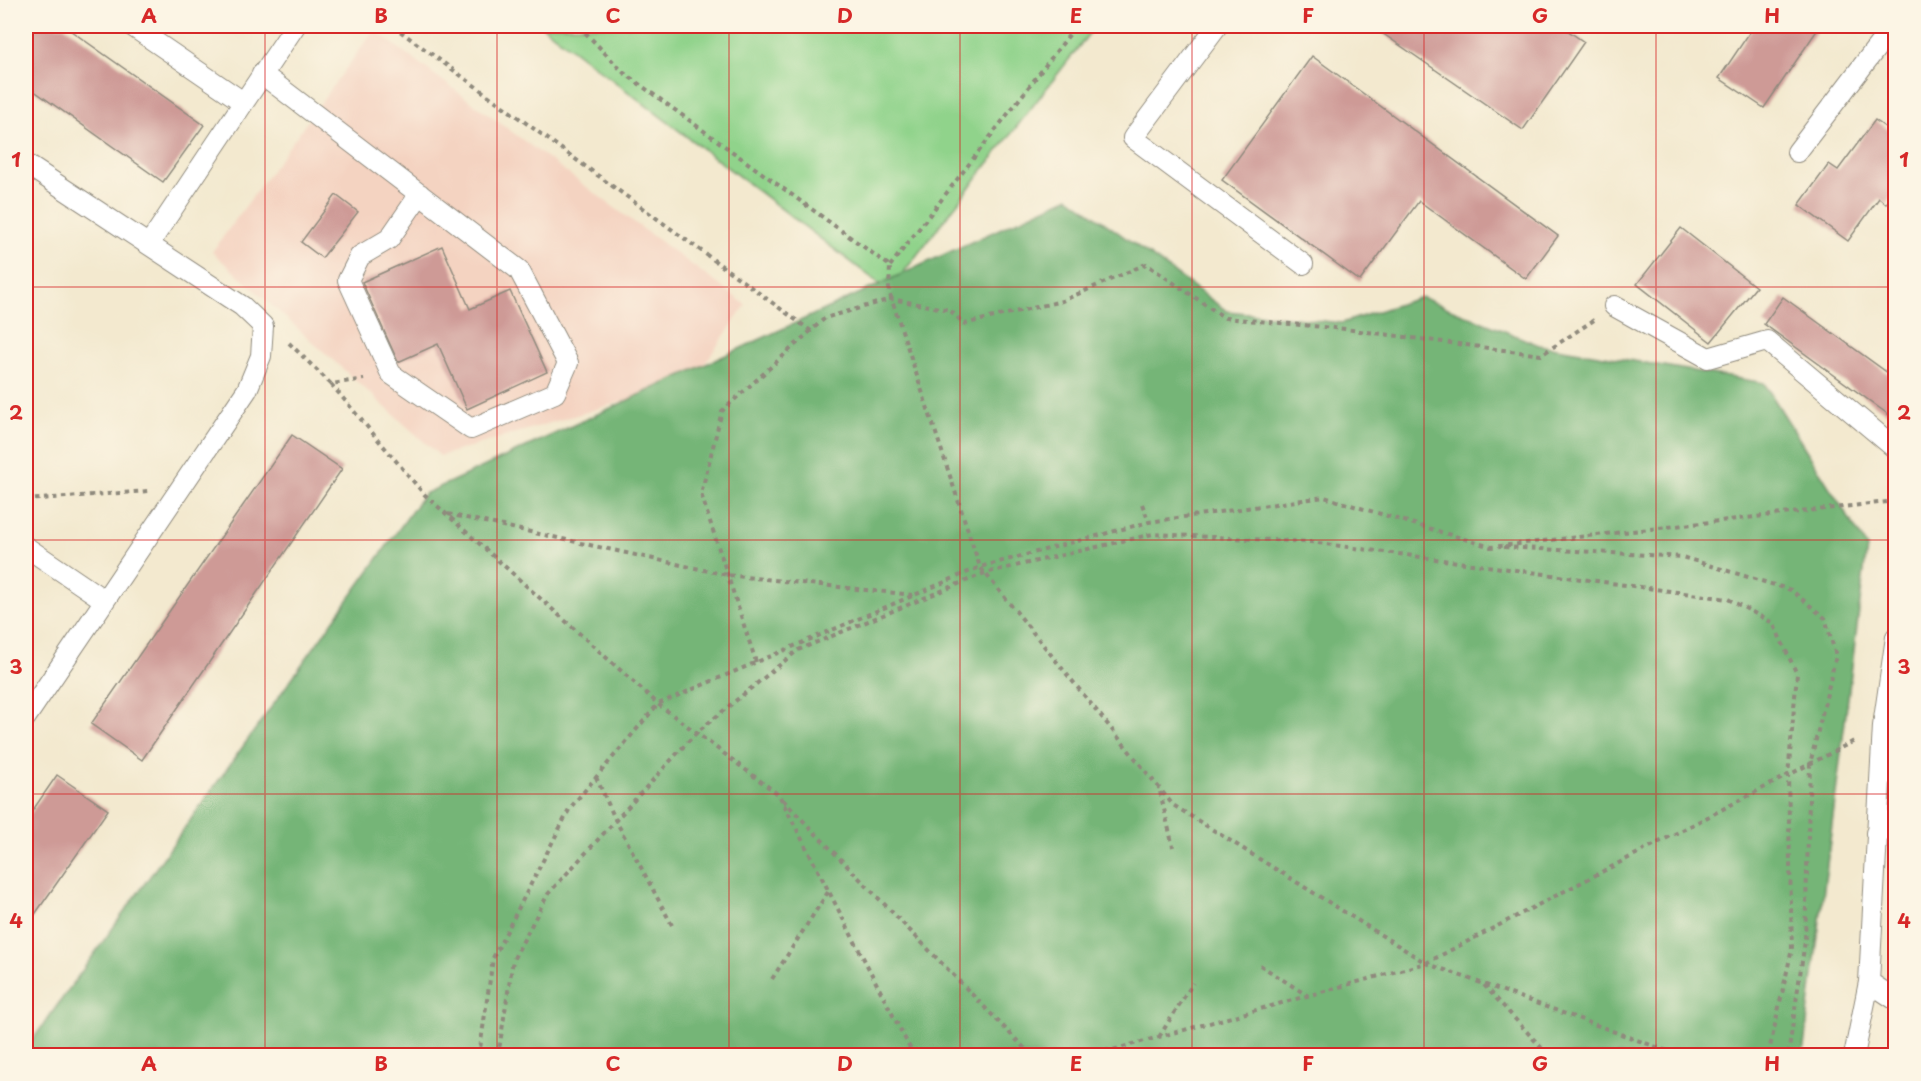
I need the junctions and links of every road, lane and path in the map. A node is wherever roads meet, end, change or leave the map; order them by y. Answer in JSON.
{"nodes":[{"id":1,"x":132,"y":26,"type":"edge"},
{"id":2,"x":295,"y":26,"type":"edge"},
{"id":3,"x":393,"y":26,"type":"edge"},
{"id":4,"x":579,"y":26,"type":"edge"},
{"id":5,"x":1076,"y":26,"type":"edge"},
{"id":6,"x":1217,"y":26,"type":"edge"},
{"id":7,"x":1896,"y":27,"type":"edge"},
{"id":8,"x":262,"y":74,"type":"junction"},
{"id":9,"x":243,"y":102,"type":"junction"},
{"id":10,"x":1797,"y":152,"type":"dead end"},
{"id":11,"x":26,"y":164,"type":"edge"},
{"id":12,"x":420,"y":194,"type":"junction"},
{"id":13,"x":149,"y":244,"type":"junction"},
{"id":14,"x":1303,"y":264,"type":"dead end"},
{"id":15,"x":890,"y":266,"type":"junction"},
{"id":16,"x":891,"y":299,"type":"junction"},
{"id":17,"x":1614,"y":306,"type":"joint"},
{"id":18,"x":263,"y":326,"type":"junction"},
{"id":19,"x":811,"y":331,"type":"junction"},
{"id":20,"x":391,"y":374,"type":"junction"},
{"id":21,"x":331,"y":384,"type":"junction"},
{"id":22,"x":1896,"y":449,"type":"edge"},
{"id":23,"x":179,"y":489,"type":"junction"},
{"id":24,"x":26,"y":500,"type":"edge"},
{"id":25,"x":1896,"y":501,"type":"edge"},
{"id":26,"x":1142,"y":504,"type":"dead end"},
{"id":27,"x":446,"y":514,"type":"junction"},
{"id":28,"x":1149,"y":522,"type":"junction"},
{"id":29,"x":26,"y":547,"type":"edge"},
{"id":30,"x":1491,"y":547,"type":"junction"},
{"id":31,"x":980,"y":567,"type":"junction"},
{"id":32,"x":985,"y":573,"type":"junction"},
{"id":33,"x":727,"y":575,"type":"junction"},
{"id":34,"x":914,"y":595,"type":"junction"},
{"id":35,"x":104,"y":600,"type":"junction"},
{"id":36,"x":1896,"y":637,"type":"edge"},
{"id":37,"x":756,"y":662,"type":"junction"},
{"id":38,"x":658,"y":704,"type":"junction"},
{"id":39,"x":26,"y":717,"type":"edge"},
{"id":40,"x":1883,"y":726,"type":"junction"},
{"id":41,"x":696,"y":733,"type":"junction"},
{"id":42,"x":1810,"y":764,"type":"junction"},
{"id":43,"x":1788,"y":776,"type":"junction"},
{"id":44,"x":596,"y":777,"type":"junction"},
{"id":45,"x":1160,"y":788,"type":"junction"},
{"id":46,"x":778,"y":795,"type":"junction"},
{"id":47,"x":615,"y":819,"type":"junction"},
{"id":48,"x":1896,"y":828,"type":"edge"},
{"id":49,"x":1876,"y":833,"type":"junction"},
{"id":50,"x":1173,"y":846,"type":"dead end"},
{"id":51,"x":829,"y":891,"type":"junction"},
{"id":52,"x":673,"y":927,"type":"dead end"},
{"id":53,"x":1426,"y":963,"type":"junction"},
{"id":54,"x":1260,"y":965,"type":"dead end"},
{"id":55,"x":772,"y":979,"type":"dead end"},
{"id":56,"x":1869,"y":981,"type":"junction"},
{"id":57,"x":1193,"y":983,"type":"dead end"},
{"id":58,"x":1483,"y":984,"type":"junction"},
{"id":59,"x":1308,"y":996,"type":"junction"},
{"id":60,"x":1896,"y":1000,"type":"edge"},
{"id":61,"x":1159,"y":1037,"type":"junction"},
{"id":62,"x":479,"y":1056,"type":"edge"},
{"id":63,"x":498,"y":1056,"type":"edge"},
{"id":64,"x":914,"y":1056,"type":"edge"},
{"id":65,"x":1032,"y":1056,"type":"edge"},
{"id":66,"x":1060,"y":1056,"type":"edge"},
{"id":67,"x":1549,"y":1056,"type":"edge"},
{"id":68,"x":1681,"y":1056,"type":"edge"},
{"id":69,"x":1768,"y":1056,"type":"edge"},
{"id":70,"x":1788,"y":1056,"type":"edge"},
{"id":71,"x":1854,"y":1056,"type":"edge"}],
"edges":[{"from":1,"to":9,"type":"lane"},
{"from":2,"to":8,"type":"lane"},
{"from":3,"to":19,"type":"path"},
{"from":4,"to":15,"type":"path"},
{"from":5,"to":15,"type":"path"},
{"from":6,"to":14,"type":"lane"},
{"from":7,"to":10,"type":"lane"},
{"from":8,"to":9,"type":"lane"},
{"from":8,"to":12,"type":"lane"},
{"from":9,"to":13,"type":"lane"},
{"from":11,"to":13,"type":"lane"},
{"from":12,"to":20,"type":"lane"},
{"from":12,"to":20,"type":"lane"},
{"from":13,"to":18,"type":"lane"},
{"from":15,"to":16,"type":"path"},
{"from":16,"to":17,"type":"path"},
{"from":16,"to":19,"type":"path"},
{"from":16,"to":31,"type":"path"},
{"from":17,"to":22,"type":"lane"},
{"from":18,"to":21,"type":"path"},
{"from":18,"to":23,"type":"lane"},
{"from":19,"to":33,"type":"path"},
{"from":20,"to":21,"type":"path"},
{"from":21,"to":27,"type":"path"},
{"from":23,"to":24,"type":"path"},
{"from":23,"to":35,"type":"lane"},
{"from":25,"to":30,"type":"path"},
{"from":26,"to":28,"type":"path"},
{"from":27,"to":33,"type":"path"},
{"from":27,"to":38,"type":"path"},
{"from":28,"to":30,"type":"path"},
{"from":28,"to":31,"type":"path"},
{"from":29,"to":35,"type":"lane"},
{"from":30,"to":42,"type":"path"},
{"from":31,"to":32,"type":"path"},
{"from":31,"to":34,"type":"path"},
{"from":32,"to":41,"type":"path"},
{"from":32,"to":43,"type":"path"},
{"from":32,"to":45,"type":"path"},
{"from":33,"to":34,"type":"path"},
{"from":33,"to":37,"type":"path"},
{"from":34,"to":37,"type":"path"},
{"from":35,"to":39,"type":"lane"},
{"from":36,"to":40,"type":"lane"},
{"from":37,"to":38,"type":"path"},
{"from":38,"to":41,"type":"path"},
{"from":38,"to":44,"type":"path"},
{"from":40,"to":42,"type":"path"},
{"from":40,"to":49,"type":"lane"},
{"from":41,"to":46,"type":"path"},
{"from":41,"to":47,"type":"path"},
{"from":42,"to":43,"type":"path"},
{"from":42,"to":70,"type":"path"},
{"from":43,"to":53,"type":"path"},
{"from":43,"to":69,"type":"path"},
{"from":44,"to":47,"type":"path"},
{"from":44,"to":62,"type":"path"},
{"from":45,"to":50,"type":"path"},
{"from":45,"to":53,"type":"path"},
{"from":46,"to":51,"type":"path"},
{"from":46,"to":65,"type":"path"},
{"from":47,"to":52,"type":"path"},
{"from":47,"to":63,"type":"path"},
{"from":48,"to":49,"type":"lane"},
{"from":49,"to":56,"type":"lane"},
{"from":51,"to":55,"type":"path"},
{"from":51,"to":64,"type":"path"},
{"from":53,"to":58,"type":"path"},
{"from":53,"to":59,"type":"path"},
{"from":54,"to":59,"type":"path"},
{"from":56,"to":60,"type":"lane"},
{"from":56,"to":71,"type":"lane"},
{"from":57,"to":61,"type":"path"},
{"from":58,"to":67,"type":"path"},
{"from":58,"to":68,"type":"path"},
{"from":59,"to":61,"type":"path"},
{"from":61,"to":66,"type":"path"}]}
